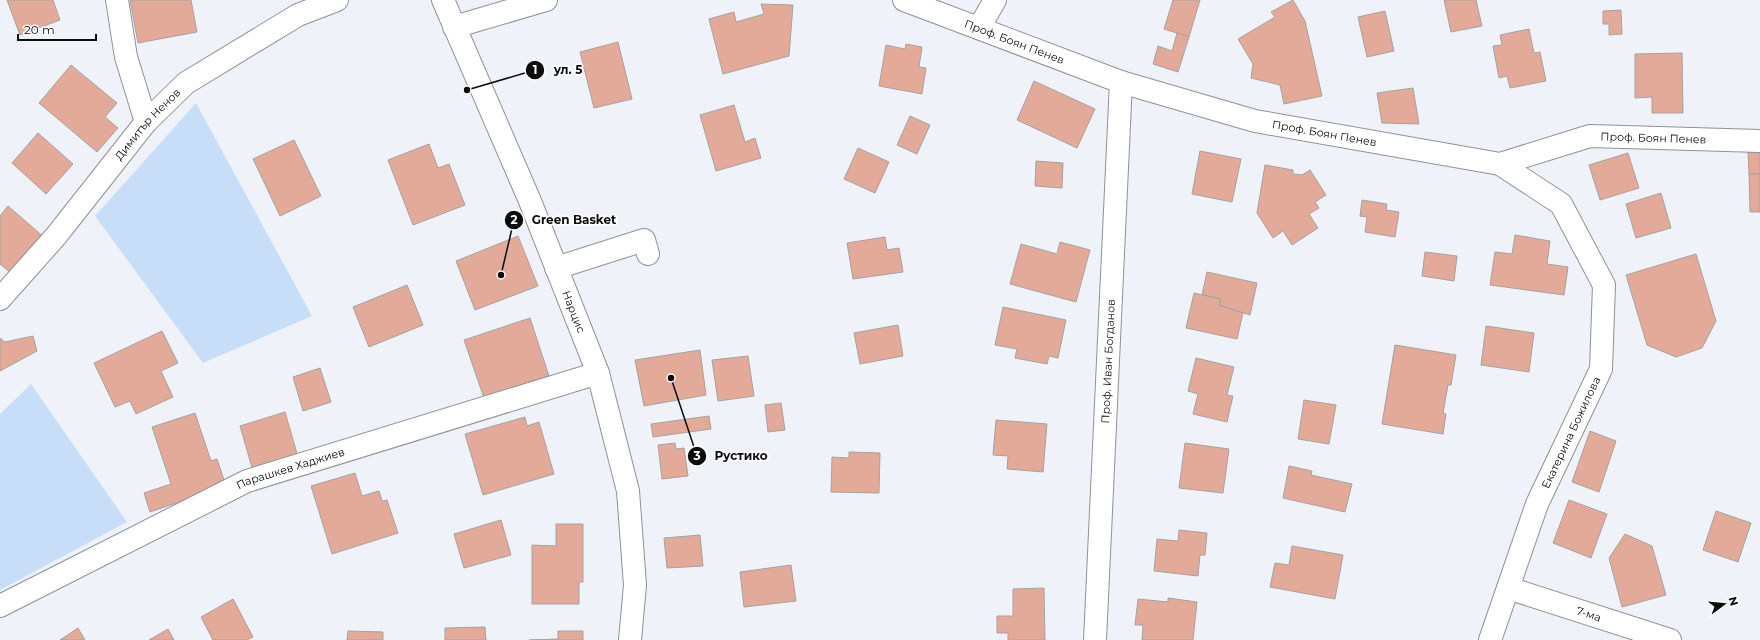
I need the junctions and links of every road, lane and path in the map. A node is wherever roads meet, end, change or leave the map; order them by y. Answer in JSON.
{"nodes":[{"id":1,"x":117,"y":0,"type":"edge"},
{"id":2,"x":337,"y":0,"type":"edge"},
{"id":3,"x":443,"y":0,"type":"edge"},
{"id":4,"x":546,"y":0,"type":"edge"},
{"id":5,"x":904,"y":0,"type":"edge"},
{"id":6,"x":995,"y":0,"type":"edge"},
{"id":7,"x":454,"y":27,"type":"junction"},
{"id":8,"x":979,"y":28,"type":"junction"},
{"id":9,"x":1121,"y":82,"type":"junction"},
{"id":10,"x":146,"y":122,"type":"junction"},
{"id":11,"x":1760,"y":141,"type":"edge"},
{"id":12,"x":1500,"y":164,"type":"junction"},
{"id":13,"x":648,"y":254,"type":"dead end"},
{"id":14,"x":556,"y":268,"type":"junction"},
{"id":15,"x":0,"y":299,"type":"edge"},
{"id":16,"x":598,"y":373,"type":"junction"},
{"id":17,"x":1508,"y":588,"type":"junction"},
{"id":18,"x":0,"y":606,"type":"edge"},
{"id":19,"x":630,"y":640,"type":"edge"},
{"id":20,"x":1095,"y":640,"type":"edge"},
{"id":21,"x":1490,"y":640,"type":"edge"},
{"id":22,"x":1670,"y":640,"type":"edge"}],
"edges":[{"from":1,"to":10,"type":"street"},
{"from":2,"to":10,"type":"street","name":"Димитър Ненов"},
{"from":3,"to":7,"type":"street","name":"Нарцис"},
{"from":4,"to":7,"type":"street"},
{"from":5,"to":8,"type":"street","name":"Проф. Боян Пенев"},
{"from":6,"to":8,"type":"street"},
{"from":7,"to":14,"type":"street","name":"Нарцис"},
{"from":8,"to":9,"type":"street","name":"Проф. Боян Пенев"},
{"from":9,"to":12,"type":"street","name":"Проф. Боян Пенев"},
{"from":9,"to":20,"type":"street","name":"Проф. Иван Богданов"},
{"from":10,"to":15,"type":"street","name":"Димитър Ненов"},
{"from":11,"to":12,"type":"street","name":"Проф. Боян Пенев"},
{"from":12,"to":17,"type":"street","name":"Екатерина Божилова"},
{"from":13,"to":14,"type":"street"},
{"from":14,"to":16,"type":"street","name":"Нарцис"},
{"from":16,"to":18,"type":"street","name":"Парашкев Хаджиев"},
{"from":16,"to":19,"type":"street","name":"Нарцис"},
{"from":17,"to":21,"type":"street","name":"Екатерина Божилова"},
{"from":17,"to":22,"type":"street","name":"7-ма"}]}
